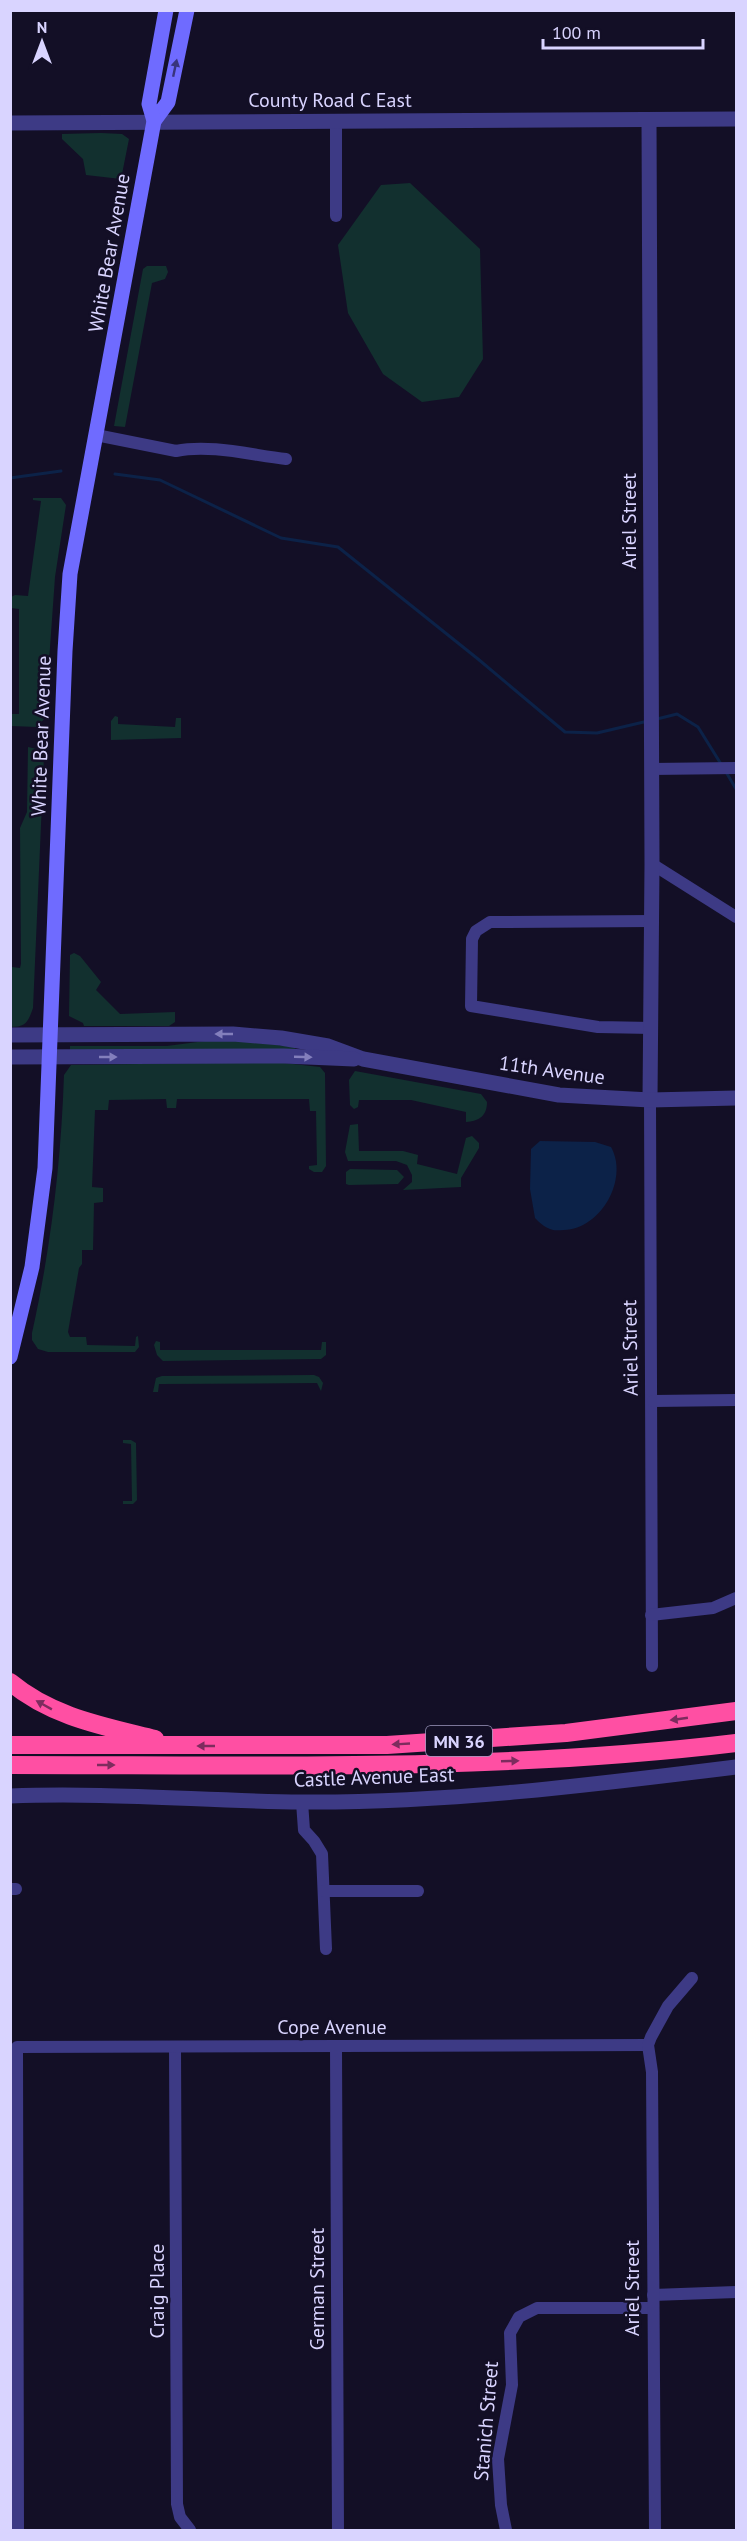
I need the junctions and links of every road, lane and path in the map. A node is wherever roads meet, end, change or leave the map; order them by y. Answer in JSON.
{"nodes":[{"id":1,"x":166,"y":10,"type":"edge"},
{"id":2,"x":187,"y":10,"type":"edge"},
{"id":3,"x":736,"y":119,"type":"edge"},
{"id":4,"x":649,"y":120,"type":"junction"},
{"id":5,"x":154,"y":121,"type":"junction"},
{"id":6,"x":336,"y":122,"type":"junction"},
{"id":7,"x":10,"y":123,"type":"edge"},
{"id":8,"x":336,"y":216,"type":"dead end"},
{"id":9,"x":96,"y":435,"type":"junction"},
{"id":10,"x":286,"y":459,"type":"dead end"},
{"id":11,"x":736,"y":768,"type":"edge"},
{"id":12,"x":651,"y":769,"type":"junction"},
{"id":13,"x":652,"y":864,"type":"junction"},
{"id":14,"x":736,"y":917,"type":"edge"},
{"id":15,"x":652,"y":921,"type":"junction"},
{"id":16,"x":652,"y":1028,"type":"junction"},
{"id":17,"x":10,"y":1035,"type":"edge"},
{"id":18,"x":50,"y":1035,"type":"junction"},
{"id":19,"x":10,"y":1057,"type":"edge"},
{"id":20,"x":49,"y":1057,"type":"junction"},
{"id":21,"x":363,"y":1059,"type":"junction"},
{"id":22,"x":736,"y":1098,"type":"edge"},
{"id":23,"x":650,"y":1100,"type":"junction"},
{"id":24,"x":10,"y":1357,"type":"edge"},
{"id":25,"x":736,"y":1400,"type":"edge"},
{"id":26,"x":653,"y":1401,"type":"junction"},
{"id":27,"x":736,"y":1598,"type":"edge"},
{"id":28,"x":651,"y":1615,"type":"junction"},
{"id":29,"x":652,"y":1666,"type":"dead end"},
{"id":30,"x":10,"y":1682,"type":"edge"},
{"id":31,"x":736,"y":1711,"type":"edge"},
{"id":32,"x":736,"y":1743,"type":"edge"},
{"id":33,"x":10,"y":1745,"type":"edge"},
{"id":34,"x":180,"y":1746,"type":"junction"},
{"id":35,"x":10,"y":1767,"type":"edge"},
{"id":36,"x":736,"y":1767,"type":"edge"},
{"id":37,"x":10,"y":1796,"type":"edge"},
{"id":38,"x":302,"y":1802,"type":"junction"},
{"id":39,"x":324,"y":1891,"type":"junction"},
{"id":40,"x":418,"y":1891,"type":"dead end"},
{"id":41,"x":326,"y":1949,"type":"dead end"},
{"id":42,"x":692,"y":1978,"type":"dead end"},
{"id":43,"x":648,"y":2045,"type":"junction"},
{"id":44,"x":175,"y":2047,"type":"junction"},
{"id":45,"x":336,"y":2047,"type":"junction"},
{"id":46,"x":736,"y":2292,"type":"edge"},
{"id":47,"x":654,"y":2295,"type":"junction"},
{"id":48,"x":653,"y":2308,"type":"junction"},
{"id":49,"x":18,"y":2530,"type":"edge"},
{"id":50,"x":190,"y":2530,"type":"edge"},
{"id":51,"x":338,"y":2530,"type":"edge"},
{"id":52,"x":506,"y":2530,"type":"edge"},
{"id":53,"x":655,"y":2530,"type":"edge"}],
"edges":[{"from":1,"to":5,"type":"main road","name":"White Bear Avenue"},
{"from":5,"to":2,"type":"main road","name":"White Bear Avenue","one_way":true},
{"from":3,"to":4,"type":"street","name":"County Road C East"},
{"from":4,"to":6,"type":"street","name":"County Road C East"},
{"from":4,"to":12,"type":"street","name":"Ariel Street"},
{"from":5,"to":6,"type":"street","name":"County Road C East"},
{"from":5,"to":7,"type":"street","name":"County Road C East"},
{"from":5,"to":9,"type":"main road","name":"White Bear Avenue"},
{"from":6,"to":8,"type":"street"},
{"from":9,"to":10,"type":"street"},
{"from":9,"to":18,"type":"main road","name":"White Bear Avenue"},
{"from":11,"to":12,"type":"street"},
{"from":12,"to":13,"type":"street","name":"Ariel Street"},
{"from":13,"to":14,"type":"street"},
{"from":13,"to":15,"type":"street","name":"Ariel Street"},
{"from":15,"to":16,"type":"street","name":"Ariel Street"},
{"from":15,"to":16,"type":"street"},
{"from":16,"to":23,"type":"street","name":"Ariel Street"},
{"from":17,"to":18,"type":"street","name":"11th Avenue"},
{"from":18,"to":20,"type":"main road","name":"White Bear Avenue"},
{"from":21,"to":18,"type":"street","name":"11th Avenue","one_way":true},
{"from":19,"to":20,"type":"street","name":"11th Avenue"},
{"from":20,"to":21,"type":"street","name":"11th Avenue","one_way":true},
{"from":20,"to":24,"type":"main road","name":"White Bear Avenue"},
{"from":21,"to":23,"type":"street","name":"11th Avenue"},
{"from":22,"to":23,"type":"street","name":"11th Avenue"},
{"from":23,"to":26,"type":"street","name":"Ariel Street"},
{"from":25,"to":26,"type":"street"},
{"from":26,"to":28,"type":"street","name":"Ariel Street"},
{"from":27,"to":28,"type":"street"},
{"from":28,"to":29,"type":"street","name":"Ariel Street"},
{"from":34,"to":30,"type":"highway","one_way":true},
{"from":31,"to":34,"type":"highway","number":"MN 36","one_way":true},
{"from":35,"to":32,"type":"highway","number":"MN 36","one_way":true},
{"from":33,"to":34,"type":"highway","number":"MN 36"},
{"from":36,"to":38,"type":"street","name":"Castle Avenue East"},
{"from":37,"to":38,"type":"street","name":"Castle Avenue East"},
{"from":38,"to":39,"type":"street"},
{"from":39,"to":40,"type":"street"},
{"from":39,"to":41,"type":"street"},
{"from":42,"to":43,"type":"street"},
{"from":43,"to":45,"type":"street","name":"Cope Avenue"},
{"from":43,"to":47,"type":"street","name":"Ariel Street"},
{"from":44,"to":45,"type":"street","name":"Cope Avenue"},
{"from":44,"to":49,"type":"street","name":"Cope Avenue"},
{"from":44,"to":50,"type":"street","name":"Craig Place"},
{"from":45,"to":51,"type":"street","name":"German Street"},
{"from":46,"to":47,"type":"street"},
{"from":47,"to":48,"type":"street","name":"Ariel Street"},
{"from":48,"to":52,"type":"street","name":"Stanich Street"},
{"from":48,"to":53,"type":"street","name":"Ariel Street"}]}
